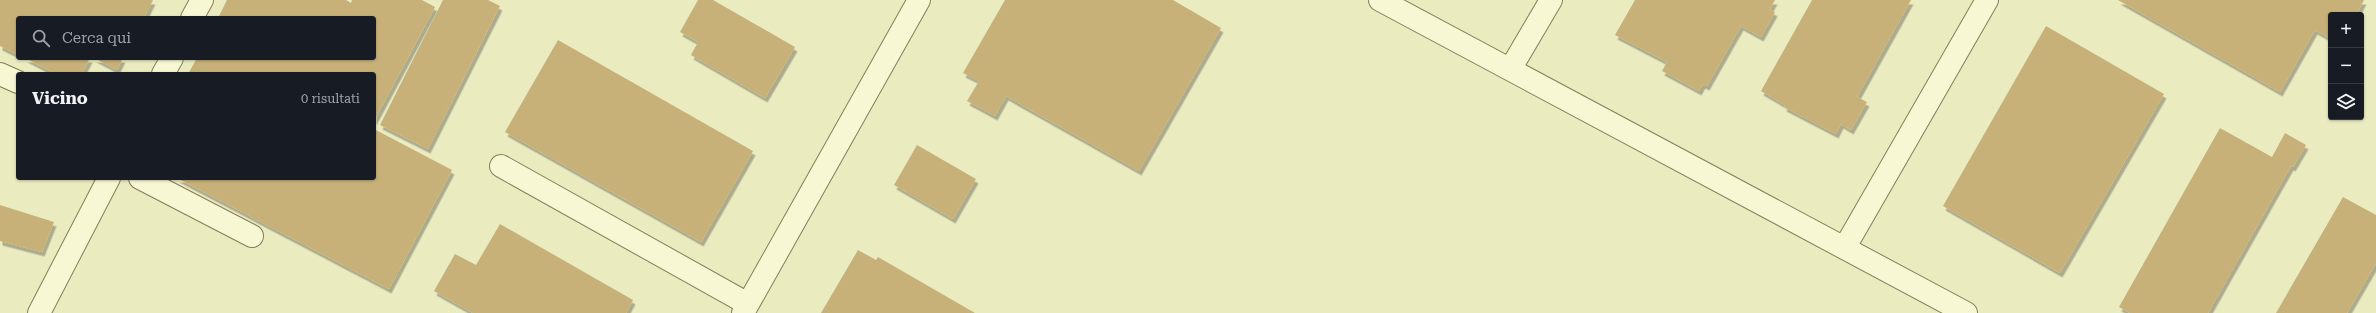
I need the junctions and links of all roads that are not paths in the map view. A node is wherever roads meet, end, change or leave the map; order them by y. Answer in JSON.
{"nodes":[{"id":1,"x":202,"y":0,"type":"edge"},
{"id":2,"x":920,"y":0,"type":"edge"},
{"id":3,"x":1380,"y":0,"type":"edge"},
{"id":4,"x":1551,"y":0,"type":"edge"},
{"id":5,"x":1987,"y":0,"type":"edge"},
{"id":6,"x":193,"y":16,"type":"edge"},
{"id":7,"x":171,"y":60,"type":"edge"},
{"id":8,"x":1510,"y":68,"type":"junction"},
{"id":9,"x":164,"y":72,"type":"edge"},
{"id":10,"x":0,"y":74,"type":"edge"},
{"id":11,"x":16,"y":81,"type":"edge"},
{"id":12,"x":501,"y":166,"type":"dead end"},
{"id":13,"x":108,"y":180,"type":"edge"},
{"id":14,"x":144,"y":180,"type":"edge"},
{"id":15,"x":252,"y":236,"type":"dead end"},
{"id":16,"x":1845,"y":247,"type":"junction"},
{"id":17,"x":745,"y":308,"type":"edge"},
{"id":18,"x":39,"y":313,"type":"edge"},
{"id":19,"x":1966,"y":313,"type":"edge"}],
"edges":[{"from":1,"to":6,"type":"street"},
{"from":2,"to":17,"type":"street"},
{"from":3,"to":8,"type":"street"},
{"from":4,"to":8,"type":"street"},
{"from":5,"to":16,"type":"street"},
{"from":7,"to":9,"type":"street"},
{"from":8,"to":16,"type":"street"},
{"from":10,"to":11,"type":"street"},
{"from":12,"to":17,"type":"street"},
{"from":13,"to":18,"type":"street"},
{"from":14,"to":15,"type":"street"},
{"from":16,"to":19,"type":"street"}]}
